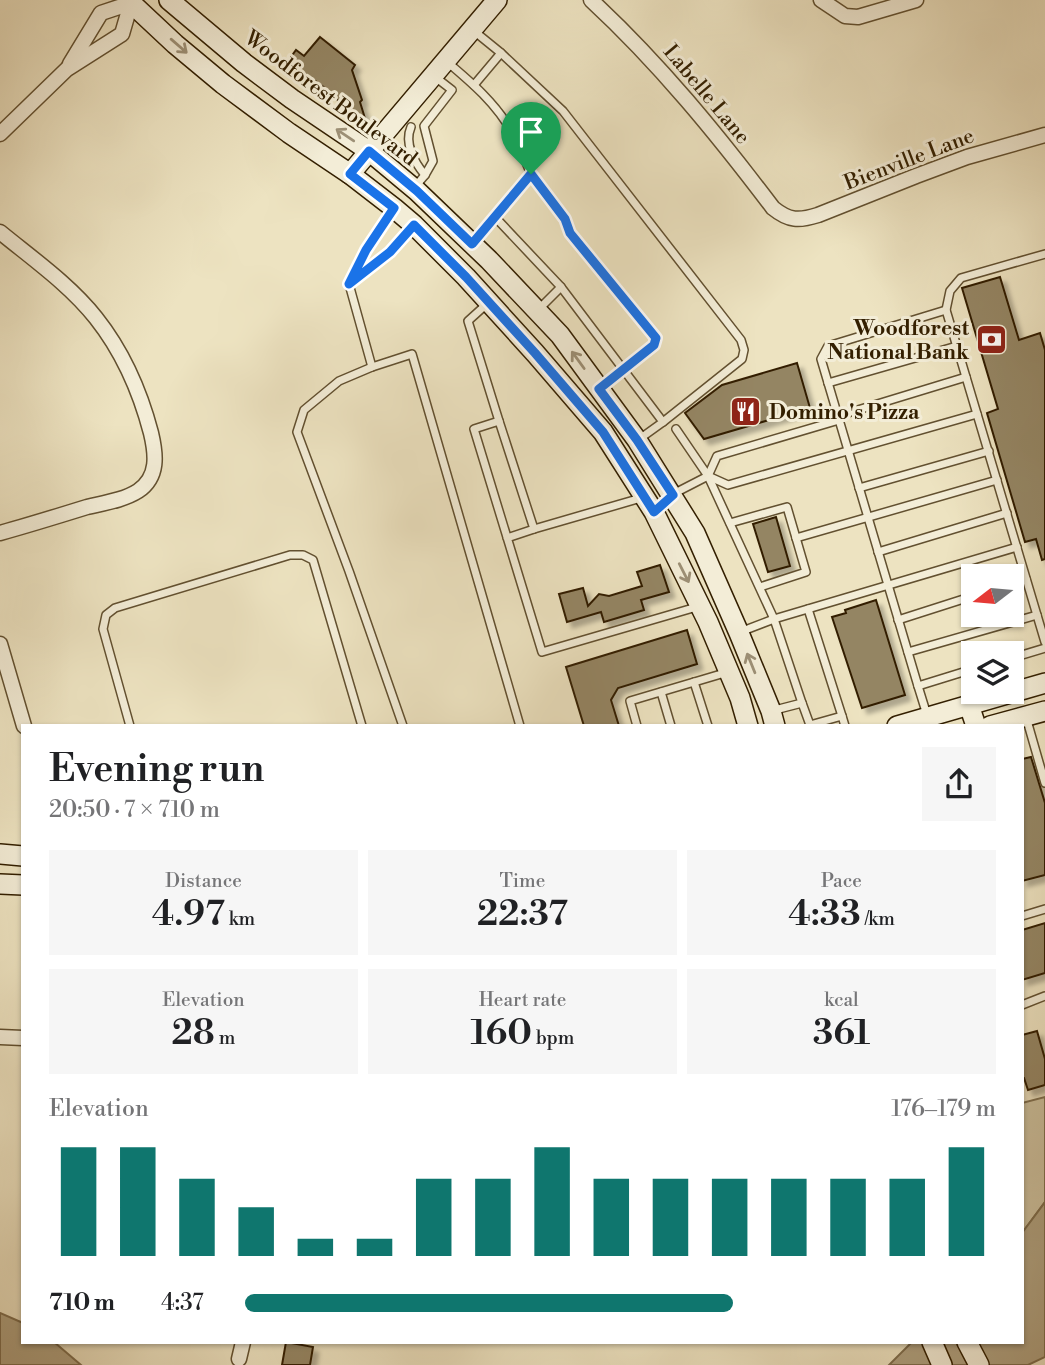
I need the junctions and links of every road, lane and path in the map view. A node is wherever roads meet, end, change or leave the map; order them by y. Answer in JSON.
{"nodes":[{"id":1,"x":169,"y":0,"type":"edge"},
{"id":2,"x":591,"y":0,"type":"edge"},
{"id":3,"x":821,"y":0,"type":"edge"},
{"id":4,"x":916,"y":0,"type":"edge"},
{"id":5,"x":132,"y":1,"type":"edge"},
{"id":6,"x":489,"y":3,"type":"edge"},
{"id":7,"x":471,"y":29,"type":"junction"},
{"id":8,"x":501,"y":53,"type":"junction"},
{"id":9,"x":439,"y":67,"type":"junction"},
{"id":10,"x":67,"y":69,"type":"junction"},
{"id":11,"x":474,"y":85,"type":"junction"},
{"id":12,"x":406,"y":121,"type":"junction"},
{"id":13,"x":424,"y":127,"type":"junction"},
{"id":14,"x":0,"y":134,"type":"edge"},
{"id":15,"x":1045,"y":135,"type":"edge"},
{"id":16,"x":369,"y":151,"type":"junction"},
{"id":17,"x":350,"y":174,"type":"junction"},
{"id":18,"x":531,"y":174,"type":"junction"},
{"id":19,"x":419,"y":182,"type":"junction"},
{"id":20,"x":394,"y":208,"type":"junction"},
{"id":21,"x":495,"y":217,"type":"junction"},
{"id":22,"x":787,"y":218,"type":"joint"},
{"id":23,"x":414,"y":225,"type":"junction"},
{"id":24,"x":0,"y":232,"type":"edge"},
{"id":25,"x":472,"y":244,"type":"junction"},
{"id":26,"x":1045,"y":254,"type":"edge"},
{"id":27,"x":349,"y":284,"type":"junction"},
{"id":28,"x":561,"y":287,"type":"junction"},
{"id":29,"x":489,"y":302,"type":"junction"},
{"id":30,"x":537,"y":310,"type":"junction"},
{"id":31,"x":946,"y":310,"type":"junction"},
{"id":32,"x":514,"y":330,"type":"junction"},
{"id":33,"x":957,"y":346,"type":"junction"},
{"id":34,"x":372,"y":366,"type":"junction"},
{"id":35,"x":623,"y":370,"type":"junction"},
{"id":36,"x":966,"y":377,"type":"junction"},
{"id":37,"x":828,"y":383,"type":"junction"},
{"id":38,"x":599,"y":389,"type":"junction"},
{"id":39,"x":977,"y":414,"type":"junction"},
{"id":40,"x":839,"y":418,"type":"junction"},
{"id":41,"x":499,"y":421,"type":"junction"},
{"id":42,"x":663,"y":422,"type":"junction"},
{"id":43,"x":676,"y":429,"type":"dead end"},
{"id":44,"x":637,"y":440,"type":"junction"},
{"id":45,"x":848,"y":450,"type":"junction"},
{"id":46,"x":989,"y":451,"type":"junction"},
{"id":47,"x":708,"y":476,"type":"junction"},
{"id":48,"x":997,"y":480,"type":"junction"},
{"id":49,"x":859,"y":488,"type":"junction"},
{"id":50,"x":673,"y":495,"type":"junction"},
{"id":51,"x":649,"y":504,"type":"junction"},
{"id":52,"x":1007,"y":513,"type":"junction"},
{"id":53,"x":868,"y":517,"type":"junction"},
{"id":54,"x":730,"y":523,"type":"junction"},
{"id":55,"x":534,"y":530,"type":"junction"},
{"id":56,"x":0,"y":533,"type":"edge"},
{"id":57,"x":507,"y":538,"type":"junction"},
{"id":58,"x":796,"y":538,"type":"junction"},
{"id":59,"x":1017,"y":547,"type":"junction"},
{"id":60,"x":878,"y":552,"type":"junction"},
{"id":61,"x":1026,"y":579,"type":"joint"},
{"id":62,"x":888,"y":585,"type":"junction"},
{"id":63,"x":760,"y":586,"type":"junction"},
{"id":64,"x":961,"y":600,"type":"edge"},
{"id":65,"x":700,"y":606,"type":"junction"},
{"id":66,"x":808,"y":609,"type":"junction"},
{"id":67,"x":1037,"y":615,"type":"junction"},
{"id":68,"x":774,"y":619,"type":"junction"},
{"id":69,"x":898,"y":620,"type":"junction"},
{"id":70,"x":739,"y":633,"type":"junction"},
{"id":71,"x":1045,"y":642,"type":"edge"},
{"id":72,"x":0,"y":644,"type":"edge"},
{"id":73,"x":1045,"y":648,"type":"edge"},
{"id":74,"x":908,"y":652,"type":"junction"},
{"id":75,"x":1024,"y":654,"type":"edge"},
{"id":76,"x":729,"y":672,"type":"junction"},
{"id":77,"x":961,"y":673,"type":"edge"},
{"id":78,"x":694,"y":682,"type":"junction"},
{"id":79,"x":1045,"y":683,"type":"edge"},
{"id":80,"x":918,"y":686,"type":"junction"},
{"id":81,"x":661,"y":692,"type":"junction"},
{"id":82,"x":803,"y":703,"type":"junction"},
{"id":83,"x":969,"y":705,"type":"junction"},
{"id":84,"x":1036,"y":713,"type":"edge"},
{"id":85,"x":842,"y":716,"type":"junction"},
{"id":86,"x":928,"y":717,"type":"junction"},
{"id":87,"x":773,"y":719,"type":"edge"},
{"id":88,"x":23,"y":724,"type":"edge"},
{"id":89,"x":129,"y":724,"type":"edge"},
{"id":90,"x":361,"y":724,"type":"edge"},
{"id":91,"x":402,"y":724,"type":"edge"},
{"id":92,"x":519,"y":724,"type":"edge"},
{"id":93,"x":636,"y":724,"type":"edge"},
{"id":94,"x":670,"y":724,"type":"edge"},
{"id":95,"x":707,"y":724,"type":"edge"},
{"id":96,"x":747,"y":724,"type":"edge"},
{"id":97,"x":810,"y":724,"type":"edge"},
{"id":98,"x":814,"y":724,"type":"edge"},
{"id":99,"x":844,"y":724,"type":"edge"},
{"id":100,"x":904,"y":724,"type":"edge"},
{"id":101,"x":975,"y":724,"type":"edge"},
{"id":102,"x":997,"y":724,"type":"edge"},
{"id":103,"x":1045,"y":783,"type":"edge"},
{"id":104,"x":0,"y":854,"type":"edge"},
{"id":105,"x":21,"y":856,"type":"edge"},
{"id":106,"x":0,"y":884,"type":"edge"},
{"id":107,"x":21,"y":886,"type":"edge"},
{"id":108,"x":1045,"y":909,"type":"edge"},
{"id":109,"x":1024,"y":915,"type":"edge"},
{"id":110,"x":1045,"y":996,"type":"edge"},
{"id":111,"x":1024,"y":1004,"type":"edge"},
{"id":112,"x":0,"y":1037,"type":"edge"},
{"id":113,"x":21,"y":1038,"type":"edge"},
{"id":114,"x":243,"y":1344,"type":"edge"},
{"id":115,"x":933,"y":1344,"type":"edge"},
{"id":116,"x":968,"y":1344,"type":"edge"},
{"id":117,"x":239,"y":1359,"type":"dead end"},
{"id":118,"x":943,"y":1365,"type":"edge"},
{"id":119,"x":978,"y":1365,"type":"edge"}],
"edges":[{"from":16,"to":1,"type":"main road","name":"Woodforest Boulevard","one_way":true},
{"from":2,"to":22,"type":"street","name":"Labelle Lane"},
{"from":3,"to":4,"type":"street"},
{"from":5,"to":10,"type":"street"},
{"from":5,"to":10,"type":"street"},
{"from":5,"to":17,"type":"main road","one_way":true},
{"from":6,"to":7,"type":"main road"},
{"from":7,"to":8,"type":"lane"},
{"from":7,"to":9,"type":"main road"},
{"from":8,"to":11,"type":"lane"},
{"from":8,"to":42,"type":"lane"},
{"from":9,"to":11,"type":"lane"},
{"from":9,"to":12,"type":"main road"},
{"from":9,"to":13,"type":"lane"},
{"from":10,"to":14,"type":"street"},
{"from":11,"to":18,"type":"lane"},
{"from":12,"to":13,"type":"lane"},
{"from":12,"to":16,"type":"main road"},
{"from":12,"to":19,"type":"lane"},
{"from":13,"to":19,"type":"lane"},
{"from":15,"to":22,"type":"street","name":"Bienville Lane"},
{"from":16,"to":17,"type":"main road"},
{"from":16,"to":19,"type":"main road","name":"Woodforest Boulevard"},
{"from":17,"to":20,"type":"main road"},
{"from":18,"to":21,"type":"lane"},
{"from":18,"to":35,"type":"lane"},
{"from":19,"to":25,"type":"main road","name":"Woodforest Boulevard"},
{"from":20,"to":23,"type":"main road"},
{"from":20,"to":27,"type":"lane"},
{"from":21,"to":25,"type":"lane"},
{"from":21,"to":28,"type":"lane"},
{"from":23,"to":27,"type":"lane"},
{"from":23,"to":29,"type":"main road"},
{"from":24,"to":56,"type":"street"},
{"from":25,"to":30,"type":"main road","name":"Woodforest Boulevard"},
{"from":26,"to":31,"type":"lane"},
{"from":27,"to":34,"type":"lane"},
{"from":28,"to":30,"type":"lane"},
{"from":28,"to":35,"type":"lane"},
{"from":29,"to":32,"type":"main road"},
{"from":29,"to":41,"type":"lane"},
{"from":30,"to":32,"type":"main road"},
{"from":38,"to":30,"type":"main road","name":"Woodforest Boulevard","one_way":true},
{"from":31,"to":33,"type":"lane"},
{"from":31,"to":37,"type":"lane"},
{"from":32,"to":51,"type":"main road"},
{"from":33,"to":36,"type":"lane"},
{"from":33,"to":37,"type":"lane"},
{"from":34,"to":91,"type":"lane"},
{"from":34,"to":92,"type":"lane"},
{"from":35,"to":38,"type":"lane"},
{"from":35,"to":42,"type":"lane"},
{"from":36,"to":39,"type":"lane"},
{"from":36,"to":40,"type":"lane"},
{"from":37,"to":40,"type":"lane"},
{"from":38,"to":44,"type":"main road","name":"Woodforest Boulevard"},
{"from":39,"to":45,"type":"lane"},
{"from":39,"to":46,"type":"lane"},
{"from":40,"to":45,"type":"lane"},
{"from":40,"to":47,"type":"lane"},
{"from":41,"to":55,"type":"lane"},
{"from":41,"to":57,"type":"lane"},
{"from":42,"to":44,"type":"lane"},
{"from":43,"to":47,"type":"lane"},
{"from":44,"to":50,"type":"main road","name":"Woodforest Boulevard"},
{"from":45,"to":47,"type":"lane"},
{"from":45,"to":49,"type":"lane"},
{"from":46,"to":48,"type":"lane"},
{"from":46,"to":49,"type":"lane"},
{"from":47,"to":50,"type":"lane"},
{"from":47,"to":54,"type":"lane"},
{"from":48,"to":52,"type":"lane"},
{"from":48,"to":53,"type":"lane"},
{"from":49,"to":53,"type":"lane"},
{"from":50,"to":51,"type":"main road"},
{"from":50,"to":70,"type":"main road","name":"Woodforest Boulevard"},
{"from":51,"to":55,"type":"lane"},
{"from":51,"to":65,"type":"main road","one_way":true},
{"from":52,"to":59,"type":"lane"},
{"from":52,"to":60,"type":"lane"},
{"from":53,"to":58,"type":"lane"},
{"from":53,"to":60,"type":"lane"},
{"from":54,"to":58,"type":"lane"},
{"from":54,"to":63,"type":"lane"},
{"from":55,"to":57,"type":"lane"},
{"from":57,"to":65,"type":"lane"},
{"from":58,"to":63,"type":"lane"},
{"from":59,"to":61,"type":"lane"},
{"from":59,"to":62,"type":"lane"},
{"from":60,"to":62,"type":"lane"},
{"from":61,"to":67,"type":"lane"},
{"from":62,"to":66,"type":"lane"},
{"from":62,"to":69,"type":"lane"},
{"from":63,"to":68,"type":"lane"},
{"from":64,"to":69,"type":"lane"},
{"from":65,"to":76,"type":"main road"},
{"from":66,"to":68,"type":"lane"},
{"from":66,"to":85,"type":"lane"},
{"from":67,"to":71,"type":"lane"},
{"from":67,"to":74,"type":"lane"},
{"from":68,"to":70,"type":"lane"},
{"from":68,"to":82,"type":"lane"},
{"from":69,"to":74,"type":"lane"},
{"from":87,"to":70,"type":"main road","name":"Woodforest Boulevard","one_way":true},
{"from":72,"to":88,"type":"street"},
{"from":73,"to":75,"type":"lane"},
{"from":74,"to":80,"type":"lane"},
{"from":76,"to":78,"type":"lane"},
{"from":76,"to":96,"type":"main road"},
{"from":77,"to":80,"type":"lane"},
{"from":78,"to":81,"type":"lane"},
{"from":78,"to":95,"type":"lane"},
{"from":79,"to":83,"type":"main road"},
{"from":80,"to":86,"type":"lane"},
{"from":81,"to":93,"type":"lane"},
{"from":81,"to":94,"type":"lane"},
{"from":82,"to":87,"type":"lane"},
{"from":82,"to":97,"type":"lane"},
{"from":83,"to":86,"type":"main road"},
{"from":83,"to":101,"type":"main road"},
{"from":84,"to":102,"type":"main road"},
{"from":84,"to":103,"type":"lane"},
{"from":85,"to":98,"type":"lane"},
{"from":85,"to":99,"type":"lane"},
{"from":86,"to":100,"type":"main road"},
{"from":89,"to":90,"type":"lane"},
{"from":104,"to":105,"type":"main road"},
{"from":106,"to":107,"type":"main road"},
{"from":108,"to":109,"type":"lane"},
{"from":110,"to":111,"type":"lane"},
{"from":112,"to":113,"type":"street"},
{"from":114,"to":117,"type":"street"},
{"from":115,"to":118,"type":"main road"},
{"from":116,"to":119,"type":"main road"}]}
